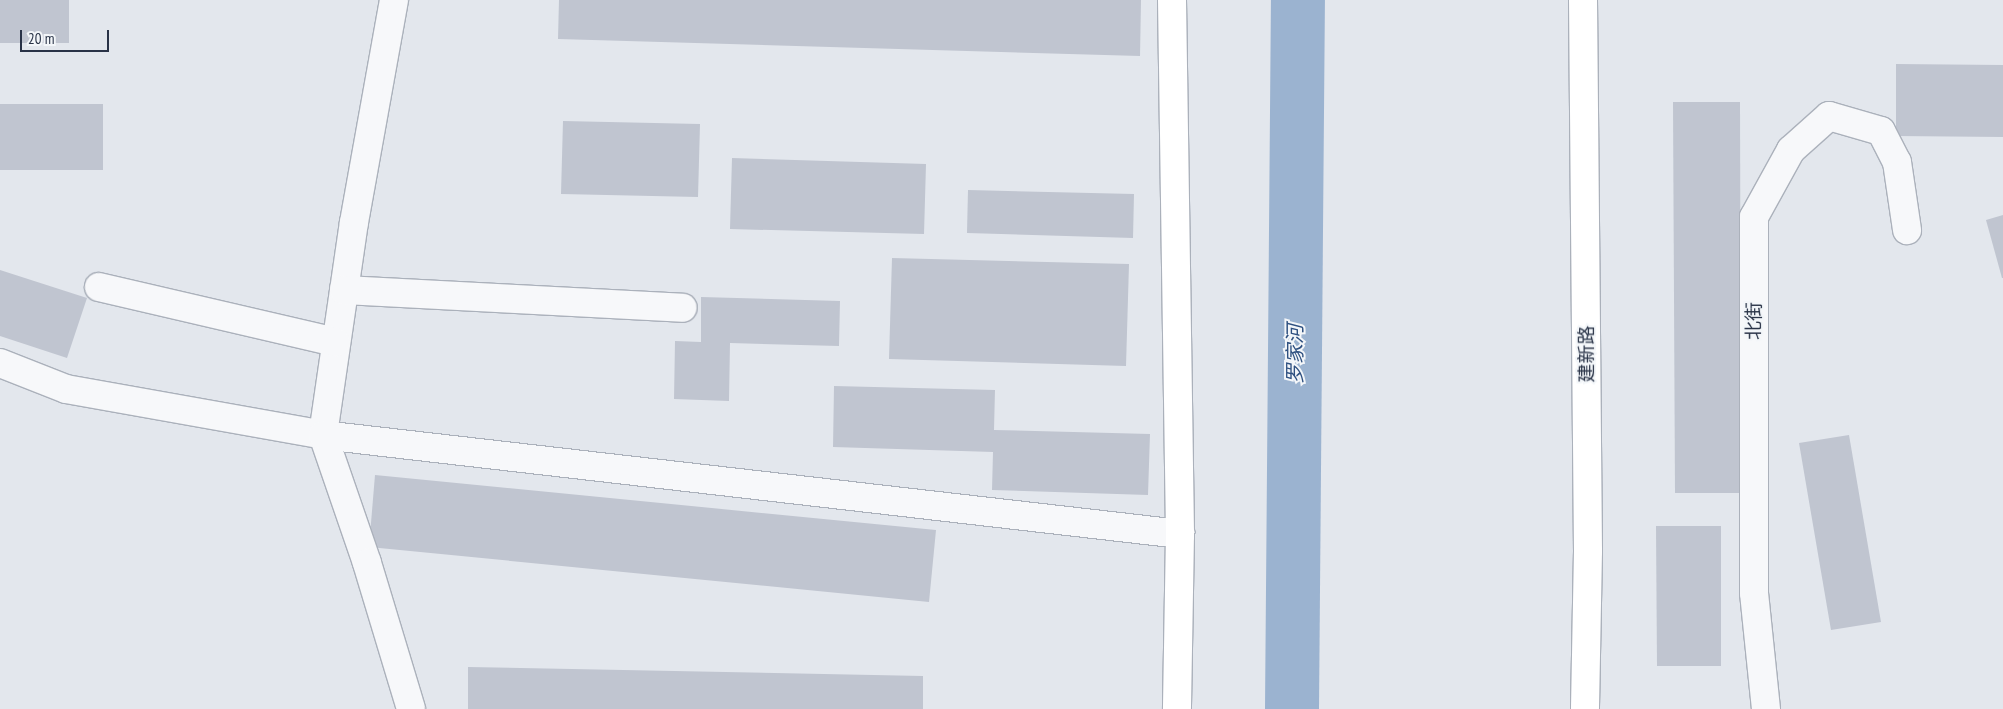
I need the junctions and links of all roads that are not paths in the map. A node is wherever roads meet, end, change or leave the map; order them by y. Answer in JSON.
{"nodes":[{"id":1,"x":394,"y":0,"type":"edge"},
{"id":2,"x":1172,"y":0,"type":"edge"},
{"id":3,"x":1583,"y":0,"type":"edge"},
{"id":4,"x":1907,"y":230,"type":"dead end"},
{"id":5,"x":99,"y":288,"type":"dead end"},
{"id":6,"x":344,"y":290,"type":"junction"},
{"id":7,"x":683,"y":308,"type":"dead end"},
{"id":8,"x":336,"y":342,"type":"junction"},
{"id":9,"x":0,"y":363,"type":"edge"},
{"id":10,"x":323,"y":435,"type":"junction"},
{"id":11,"x":1180,"y":534,"type":"junction"},
{"id":12,"x":411,"y":709,"type":"edge"},
{"id":13,"x":1177,"y":709,"type":"edge"},
{"id":14,"x":1585,"y":709,"type":"edge"},
{"id":15,"x":1766,"y":709,"type":"edge"}],
"edges":[{"from":1,"to":6,"type":"street"},
{"from":2,"to":11,"type":"street"},
{"from":3,"to":14,"type":"street","name":"建新路"},
{"from":4,"to":15,"type":"street","name":"北街"},
{"from":5,"to":8,"type":"street"},
{"from":6,"to":7,"type":"street"},
{"from":6,"to":8,"type":"street"},
{"from":8,"to":10,"type":"street"},
{"from":9,"to":10,"type":"street"},
{"from":10,"to":11,"type":"street"},
{"from":10,"to":12,"type":"street"},
{"from":11,"to":13,"type":"street"}]}
